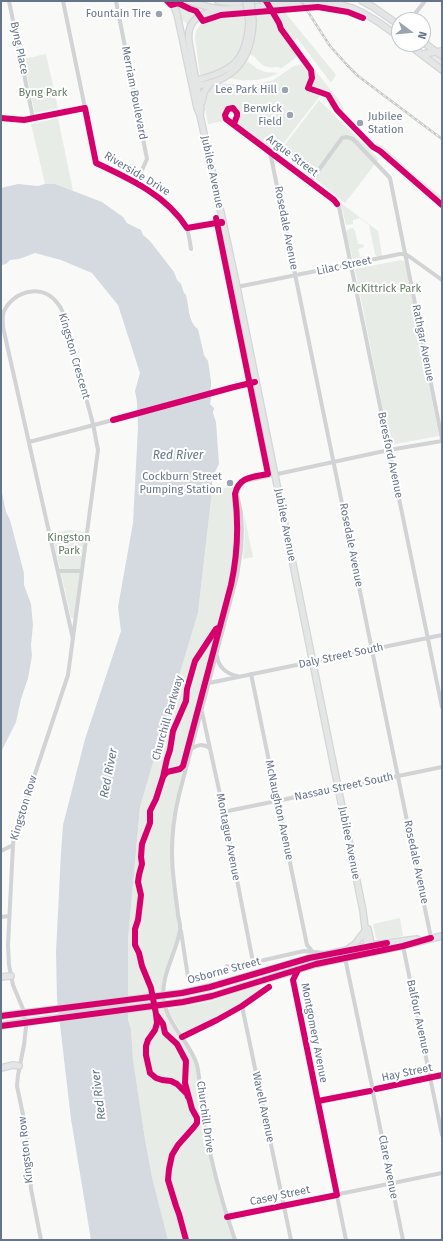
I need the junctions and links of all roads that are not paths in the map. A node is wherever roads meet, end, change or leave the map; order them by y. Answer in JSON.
{"nodes":[{"id":1,"x":9,"y":1,"type":"edge"},
{"id":2,"x":63,"y":1,"type":"edge"},
{"id":3,"x":116,"y":1,"type":"edge"},
{"id":4,"x":172,"y":1,"type":"edge"},
{"id":5,"x":189,"y":1,"type":"edge"},
{"id":6,"x":219,"y":1,"type":"edge"},
{"id":7,"x":246,"y":1,"type":"edge"},
{"id":8,"x":251,"y":1,"type":"edge"},
{"id":9,"x":362,"y":1,"type":"edge"},
{"id":10,"x":425,"y":1,"type":"edge"},
{"id":11,"x":230,"y":9,"type":"junction"},
{"id":12,"x":416,"y":12,"type":"edge"},
{"id":13,"x":391,"y":19,"type":"edge"},
{"id":14,"x":251,"y":22,"type":"junction"},
{"id":15,"x":391,"y":31,"type":"edge"},
{"id":16,"x":439,"y":51,"type":"edge"},
{"id":17,"x":419,"y":52,"type":"edge"},
{"id":18,"x":422,"y":54,"type":"junction"},
{"id":19,"x":442,"y":56,"type":"edge"},
{"id":20,"x":442,"y":70,"type":"edge"},
{"id":21,"x":194,"y":83,"type":"junction"},
{"id":22,"x":210,"y":84,"type":"junction"},
{"id":23,"x":85,"y":108,"type":"junction"},
{"id":24,"x":201,"y":109,"type":"junction"},
{"id":25,"x":200,"y":116,"type":"junction"},
{"id":26,"x":1,"y":118,"type":"edge"},
{"id":27,"x":33,"y":118,"type":"junction"},
{"id":28,"x":234,"y":124,"type":"dead end"},
{"id":29,"x":270,"y":152,"type":"junction"},
{"id":30,"x":310,"y":182,"type":"junction"},
{"id":31,"x":136,"y":183,"type":"junction"},
{"id":32,"x":337,"y":204,"type":"joint"},
{"id":33,"x":222,"y":222,"type":"junction"},
{"id":34,"x":187,"y":228,"type":"junction"},
{"id":35,"x":191,"y":248,"type":"dead end"},
{"id":36,"x":405,"y":254,"type":"junction"},
{"id":37,"x":351,"y":264,"type":"junction"},
{"id":38,"x":419,"y":264,"type":"junction"},
{"id":39,"x":408,"y":270,"type":"junction"},
{"id":40,"x":296,"y":276,"type":"junction"},
{"id":41,"x":442,"y":280,"type":"edge"},
{"id":42,"x":236,"y":287,"type":"junction"},
{"id":43,"x":255,"y":382,"type":"junction"},
{"id":44,"x":224,"y":390,"type":"dead end"},
{"id":45,"x":113,"y":420,"type":"dead end"},
{"id":46,"x":93,"y":424,"type":"junction"},
{"id":47,"x":442,"y":440,"type":"edge"},
{"id":48,"x":29,"y":442,"type":"junction"},
{"id":49,"x":389,"y":450,"type":"junction"},
{"id":50,"x":334,"y":462,"type":"junction"},
{"id":51,"x":275,"y":475,"type":"junction"},
{"id":52,"x":58,"y":571,"type":"junction"},
{"id":53,"x":82,"y":571,"type":"junction"},
{"id":54,"x":442,"y":635,"type":"edge"},
{"id":55,"x":428,"y":638,"type":"junction"},
{"id":56,"x":73,"y":640,"type":"junction"},
{"id":57,"x":372,"y":650,"type":"junction"},
{"id":58,"x":217,"y":652,"type":"junction"},
{"id":59,"x":312,"y":662,"type":"junction"},
{"id":60,"x":252,"y":674,"type":"junction"},
{"id":61,"x":240,"y":677,"type":"junction"},
{"id":62,"x":209,"y":683,"type":"junction"},
{"id":63,"x":442,"y":707,"type":"edge"},
{"id":64,"x":202,"y":711,"type":"junction"},
{"id":65,"x":210,"y":748,"type":"junction"},
{"id":66,"x":191,"y":749,"type":"junction"},
{"id":67,"x":442,"y":767,"type":"edge"},
{"id":68,"x":398,"y":776,"type":"junction"},
{"id":69,"x":339,"y":788,"type":"junction"},
{"id":70,"x":277,"y":801,"type":"junction"},
{"id":71,"x":223,"y":812,"type":"junction"},
{"id":72,"x":13,"y":845,"type":"junction"},
{"id":73,"x":1,"y":851,"type":"edge"},
{"id":74,"x":363,"y":912,"type":"junction"},
{"id":75,"x":9,"y":916,"type":"junction"},
{"id":76,"x":1,"y":917,"type":"edge"},
{"id":77,"x":180,"y":929,"type":"junction"},
{"id":78,"x":365,"y":930,"type":"junction"},
{"id":79,"x":442,"y":936,"type":"edge"},
{"id":80,"x":431,"y":938,"type":"junction"},
{"id":81,"x":307,"y":945,"type":"junction"},
{"id":82,"x":369,"y":946,"type":"junction"},
{"id":83,"x":403,"y":946,"type":"junction"},
{"id":84,"x":345,"y":950,"type":"junction"},
{"id":85,"x":304,"y":951,"type":"junction"},
{"id":86,"x":312,"y":952,"type":"junction"},
{"id":87,"x":333,"y":953,"type":"junction"},
{"id":88,"x":370,"y":953,"type":"junction"},
{"id":89,"x":345,"y":958,"type":"junction"},
{"id":90,"x":253,"y":962,"type":"junction"},
{"id":91,"x":227,"y":966,"type":"dead end"},
{"id":92,"x":298,"y":970,"type":"junction"},
{"id":93,"x":11,"y":976,"type":"junction"},
{"id":94,"x":1,"y":977,"type":"edge"},
{"id":95,"x":188,"y":977,"type":"dead end"},
{"id":96,"x":269,"y":987,"type":"dead end"},
{"id":97,"x":242,"y":1006,"type":"junction"},
{"id":98,"x":1,"y":1016,"type":"edge"},
{"id":99,"x":1,"y":1026,"type":"edge"},
{"id":100,"x":182,"y":1037,"type":"junction"},
{"id":101,"x":20,"y":1066,"type":"junction"},
{"id":102,"x":1,"y":1068,"type":"edge"},
{"id":103,"x":442,"y":1076,"type":"edge"},
{"id":104,"x":430,"y":1078,"type":"junction"},
{"id":105,"x":373,"y":1090,"type":"junction"},
{"id":106,"x":318,"y":1101,"type":"junction"},
{"id":107,"x":442,"y":1135,"type":"edge"},
{"id":108,"x":442,"y":1173,"type":"edge"},
{"id":109,"x":391,"y":1183,"type":"junction"},
{"id":110,"x":337,"y":1195,"type":"junction"},
{"id":111,"x":283,"y":1206,"type":"junction"},
{"id":112,"x":227,"y":1217,"type":"junction"},
{"id":113,"x":41,"y":1240,"type":"edge"},
{"id":114,"x":235,"y":1240,"type":"edge"},
{"id":115,"x":291,"y":1240,"type":"edge"},
{"id":116,"x":346,"y":1240,"type":"edge"},
{"id":117,"x":403,"y":1240,"type":"edge"}],
"edges":[{"from":1,"to":27,"type":"street","name":"Byng Place"},
{"from":2,"to":23,"type":"street"},
{"from":3,"to":31,"type":"street","name":"Merriam Boulevard"},
{"from":4,"to":21,"type":"main road","name":"Jubilee Avenue"},
{"from":5,"to":11,"type":"main road"},
{"from":6,"to":8,"type":"main road"},
{"from":7,"to":14,"type":"main road","bridge":true},
{"from":8,"to":14,"type":"main road","bridge":true},
{"from":9,"to":13,"type":"main road"},
{"from":10,"to":12,"type":"street"},
{"from":11,"to":15,"type":"main road"},
{"from":11,"to":21,"type":"main road","name":"Jubilee Avenue"},
{"from":14,"to":21,"type":"main road"},
{"from":14,"to":22,"type":"main road"},
{"from":16,"to":18,"type":"main road"},
{"from":16,"to":19,"type":"main road"},
{"from":17,"to":18,"type":"main road"},
{"from":18,"to":20,"type":"main road"},
{"from":21,"to":22,"type":"main road"},
{"from":21,"to":24,"type":"main road","name":"Jubilee Avenue"},
{"from":21,"to":25,"type":"main road","name":"Jubilee Avenue"},
{"from":22,"to":24,"type":"main road"},
{"from":23,"to":27,"type":"street"},
{"from":23,"to":31,"type":"street","name":"Riverside Drive"},
{"from":24,"to":25,"type":"main road","name":"Jubilee Avenue"},
{"from":25,"to":33,"type":"main road","name":"Jubilee Avenue"},
{"from":26,"to":27,"type":"street"},
{"from":28,"to":29,"type":"street","name":"Argue Street"},
{"from":29,"to":30,"type":"street","name":"Argue Street"},
{"from":29,"to":40,"type":"street","name":"Rosedale Avenue"},
{"from":30,"to":32,"type":"street","name":"Argue Street"},
{"from":30,"to":36,"type":"street","name":"Rathgar Avenue"},
{"from":31,"to":34,"type":"street","name":"Riverside Drive"},
{"from":32,"to":37,"type":"street","name":"Beresford Avenue"},
{"from":33,"to":34,"type":"street"},
{"from":33,"to":42,"type":"main road","name":"Jubilee Avenue"},
{"from":34,"to":35,"type":"street"},
{"from":36,"to":37,"type":"street","name":"Lilac Street"},
{"from":36,"to":38,"type":"street"},
{"from":36,"to":39,"type":"street","name":"Rathgar Avenue"},
{"from":37,"to":40,"type":"street","name":"Lilac Street"},
{"from":37,"to":49,"type":"street","name":"Beresford Avenue"},
{"from":38,"to":39,"type":"street"},
{"from":38,"to":41,"type":"street"},
{"from":39,"to":47,"type":"street","name":"Rathgar Avenue"},
{"from":40,"to":42,"type":"street","name":"Lilac Street"},
{"from":40,"to":50,"type":"street","name":"Rosedale Avenue"},
{"from":42,"to":43,"type":"main road","name":"Jubilee Avenue"},
{"from":43,"to":44,"type":"street"},
{"from":43,"to":51,"type":"main road","name":"Jubilee Avenue"},
{"from":45,"to":46,"type":"street"},
{"from":46,"to":48,"type":"street"},
{"from":46,"to":48,"type":"street","name":"Kingston Crescent"},
{"from":46,"to":53,"type":"street","name":"Kingston Crescent"},
{"from":47,"to":49,"type":"street"},
{"from":48,"to":52,"type":"street","name":"Kingston Crescent"},
{"from":49,"to":50,"type":"street"},
{"from":49,"to":55,"type":"street","name":"Beresford Avenue"},
{"from":50,"to":51,"type":"street"},
{"from":50,"to":57,"type":"street","name":"Rosedale Avenue"},
{"from":51,"to":58,"type":"street","name":"Churchill Drive"},
{"from":51,"to":59,"type":"main road","name":"Jubilee Avenue"},
{"from":52,"to":53,"type":"street"},
{"from":52,"to":56,"type":"street","name":"Kingston Crescent"},
{"from":53,"to":56,"type":"street","name":"Kingston Crescent"},
{"from":54,"to":55,"type":"street","name":"Daly Street South"},
{"from":55,"to":57,"type":"street","name":"Daly Street South"},
{"from":55,"to":63,"type":"street","name":"Beresford Avenue"},
{"from":56,"to":72,"type":"street","name":"Kingston Row"},
{"from":57,"to":59,"type":"street","name":"Daly Street South"},
{"from":57,"to":68,"type":"street","name":"Rosedale Avenue"},
{"from":58,"to":61,"type":"street"},
{"from":58,"to":62,"type":"street","name":"Churchill Drive"},
{"from":59,"to":60,"type":"street","name":"Daly Street South"},
{"from":59,"to":69,"type":"main road","name":"Jubilee Avenue"},
{"from":60,"to":61,"type":"street","name":"Daly Street South"},
{"from":60,"to":70,"type":"street","name":"McNaughton Avenue"},
{"from":61,"to":62,"type":"street","name":"Daly Street South"},
{"from":62,"to":64,"type":"street","name":"Churchill Drive"},
{"from":64,"to":65,"type":"street","name":"Montague Avenue"},
{"from":64,"to":66,"type":"street","name":"Churchill Drive"},
{"from":65,"to":66,"type":"street"},
{"from":65,"to":71,"type":"street","name":"Montague Avenue"},
{"from":66,"to":77,"type":"street","name":"Churchill Drive"},
{"from":67,"to":68,"type":"street","name":"Nassau Street South"},
{"from":68,"to":69,"type":"street","name":"Nassau Street South"},
{"from":68,"to":80,"type":"street","name":"Rosedale Avenue"},
{"from":69,"to":70,"type":"street","name":"Nassau Street South"},
{"from":69,"to":74,"type":"main road","name":"Jubilee Avenue"},
{"from":70,"to":71,"type":"street","name":"Nassau Street South"},
{"from":70,"to":81,"type":"street","name":"McNaughton Avenue"},
{"from":71,"to":90,"type":"street","name":"Montague Avenue"},
{"from":72,"to":73,"type":"street"},
{"from":72,"to":75,"type":"street","name":"Kingston Row"},
{"from":74,"to":78,"type":"main road","name":"Jubilee Avenue"},
{"from":74,"to":82,"type":"main road","name":"Jubilee Avenue"},
{"from":75,"to":76,"type":"street"},
{"from":75,"to":93,"type":"street","name":"Kingston Row"},
{"from":77,"to":95,"type":"street","name":"Churchill Drive"},
{"from":77,"to":100,"type":"street","name":"Churchill Drive"},
{"from":78,"to":82,"type":"main road","name":"Jubilee Avenue"},
{"from":78,"to":84,"type":"main road"},
{"from":79,"to":80,"type":"main road","name":"Osborne Street"},
{"from":80,"to":82,"type":"main road","name":"Osborne Street"},
{"from":80,"to":83,"type":"main road","name":"Osborne Street"},
{"from":81,"to":85,"type":"street"},
{"from":81,"to":86,"type":"street","name":"McNaughton Avenue"},
{"from":82,"to":84,"type":"main road","name":"Osborne Street"},
{"from":82,"to":88,"type":"main road","name":"Jubilee Avenue"},
{"from":83,"to":88,"type":"main road","name":"Osborne Street"},
{"from":83,"to":104,"type":"street","name":"Balfour Avenue"},
{"from":84,"to":87,"type":"main road","name":"Osborne Street"},
{"from":85,"to":86,"type":"street","name":"Osborne Street"},
{"from":85,"to":90,"type":"street","name":"Osborne Street"},
{"from":86,"to":87,"type":"street","name":"Osborne Street"},
{"from":87,"to":98,"type":"main road","name":"Osborne Street","bridge":true},
{"from":88,"to":89,"type":"main road","name":"Osborne Street"},
{"from":89,"to":92,"type":"main road","name":"Osborne Street"},
{"from":89,"to":105,"type":"street","name":"Clare Avenue"},
{"from":90,"to":91,"type":"street","name":"Osborne Street"},
{"from":92,"to":99,"type":"main road","name":"Osborne Street","bridge":true},
{"from":92,"to":106,"type":"street","name":"Montgomery Avenue"},
{"from":93,"to":94,"type":"main road"},
{"from":93,"to":101,"type":"street","name":"Kingston Row"},
{"from":96,"to":97,"type":"street"},
{"from":97,"to":100,"type":"street"},
{"from":97,"to":111,"type":"street","name":"Wavell Avenue"},
{"from":100,"to":112,"type":"street","name":"Churchill Drive"},
{"from":101,"to":102,"type":"main road"},
{"from":101,"to":113,"type":"street","name":"Kingston Row"},
{"from":103,"to":104,"type":"street","name":"Hay Street"},
{"from":104,"to":105,"type":"street","name":"Hay Street"},
{"from":104,"to":107,"type":"street","name":"Balfour Avenue"},
{"from":105,"to":106,"type":"street","name":"Hay Street"},
{"from":105,"to":109,"type":"street","name":"Clare Avenue"},
{"from":106,"to":110,"type":"street","name":"Montgomery Avenue"},
{"from":108,"to":109,"type":"street","name":"Casey Street"},
{"from":109,"to":110,"type":"street","name":"Casey Street"},
{"from":109,"to":117,"type":"street","name":"Clare Avenue"},
{"from":110,"to":111,"type":"street","name":"Casey Street"},
{"from":110,"to":116,"type":"street","name":"Montgomery Avenue"},
{"from":111,"to":112,"type":"street","name":"Casey Street"},
{"from":111,"to":115,"type":"street","name":"Wavell Avenue"},
{"from":112,"to":114,"type":"street","name":"Churchill Drive"}]}
